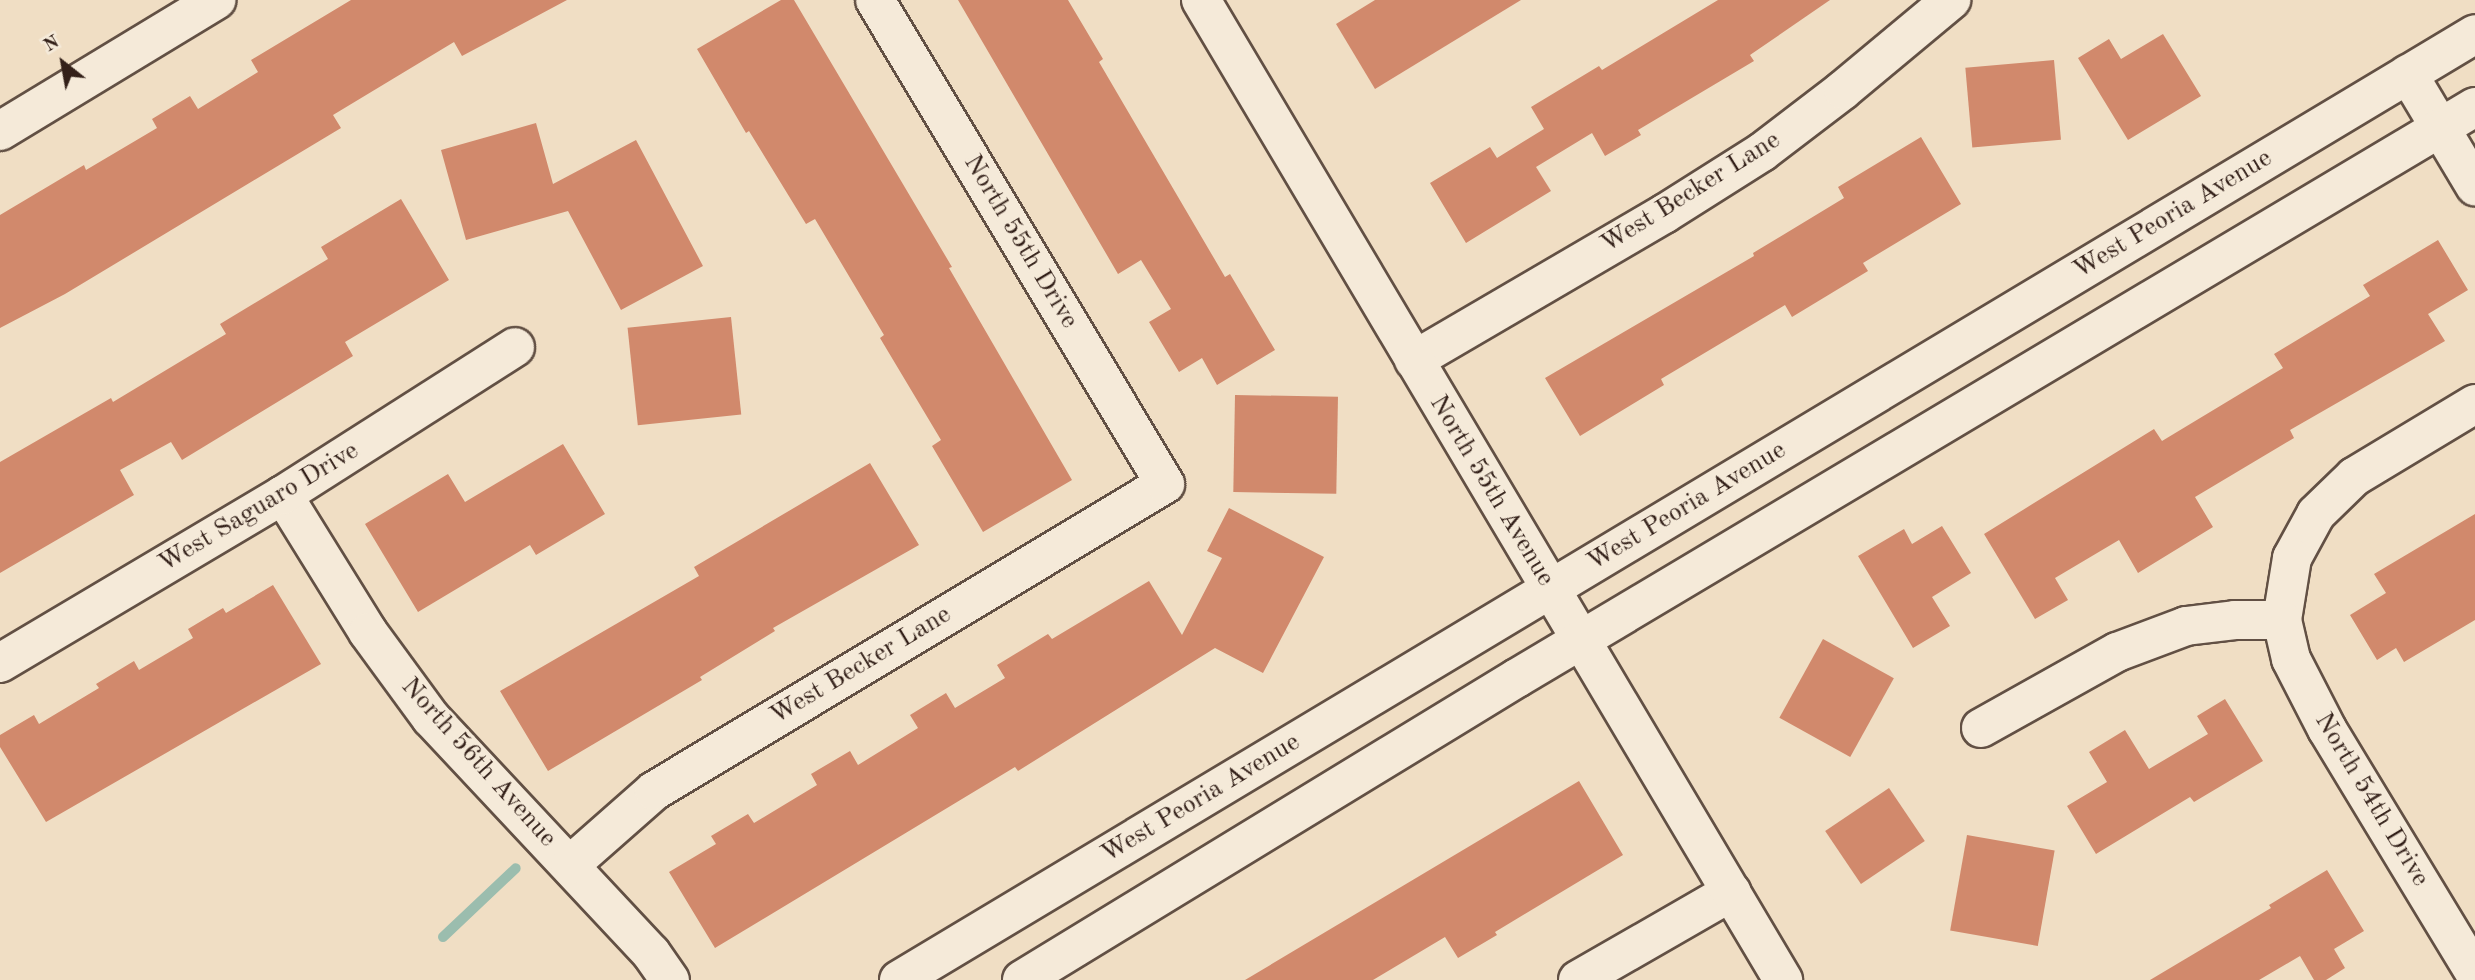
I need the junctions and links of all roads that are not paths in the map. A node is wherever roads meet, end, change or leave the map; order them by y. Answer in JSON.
{"nodes":[{"id":1,"x":216,"y":0,"type":"edge"},
{"id":2,"x":875,"y":0,"type":"edge"},
{"id":3,"x":1951,"y":0,"type":"edge"},
{"id":4,"x":1212,"y":4,"type":"edge"},
{"id":5,"x":2475,"y":34,"type":"edge"},
{"id":6,"x":2409,"y":74,"type":"junction"},
{"id":7,"x":2475,"y":107,"type":"edge"},
{"id":8,"x":2441,"y":127,"type":"junction"},
{"id":9,"x":0,"y":131,"type":"edge"},
{"id":10,"x":2475,"y":186,"type":"edge"},
{"id":11,"x":515,"y":347,"type":"dead end"},
{"id":12,"x":1414,"y":360,"type":"junction"},
{"id":13,"x":2475,"y":404,"type":"edge"},
{"id":14,"x":1165,"y":484,"type":"joint"},
{"id":15,"x":283,"y":495,"type":"junction"},
{"id":16,"x":1549,"y":590,"type":"junction"},
{"id":17,"x":2283,"y":620,"type":"junction"},
{"id":18,"x":1581,"y":640,"type":"junction"},
{"id":19,"x":0,"y":663,"type":"edge"},
{"id":20,"x":1981,"y":728,"type":"dead end"},
{"id":21,"x":570,"y":865,"type":"junction"},
{"id":22,"x":1731,"y":892,"type":"junction"},
{"id":23,"x":2475,"y":973,"type":"edge"},
{"id":24,"x":670,"y":980,"type":"edge"},
{"id":25,"x":899,"y":980,"type":"edge"},
{"id":26,"x":1022,"y":980,"type":"edge"},
{"id":27,"x":1578,"y":980,"type":"edge"},
{"id":28,"x":1783,"y":980,"type":"edge"},
{"id":29,"x":2465,"y":980,"type":"edge"}],
"edges":[{"from":1,"to":9,"type":"street"},
{"from":2,"to":14,"type":"street","name":"North 55th Drive"},
{"from":3,"to":12,"type":"street","name":"West Becker Lane"},
{"from":4,"to":12,"type":"street","name":"North 55th Avenue"},
{"from":5,"to":6,"type":"street","name":"West Peoria Avenue"},
{"from":6,"to":8,"type":"street"},
{"from":6,"to":16,"type":"street","name":"West Peoria Avenue"},
{"from":7,"to":8,"type":"street"},
{"from":8,"to":10,"type":"street"},
{"from":8,"to":18,"type":"street"},
{"from":11,"to":15,"type":"street","name":"West Saguaro Drive"},
{"from":12,"to":16,"type":"street","name":"North 55th Avenue"},
{"from":13,"to":17,"type":"street","name":"North 54th Drive"},
{"from":14,"to":21,"type":"street","name":"West Becker Lane"},
{"from":15,"to":19,"type":"street","name":"West Saguaro Drive"},
{"from":15,"to":21,"type":"street","name":"North 56th Avenue"},
{"from":16,"to":18,"type":"street","name":"North 55th Avenue"},
{"from":16,"to":25,"type":"street","name":"West Peoria Avenue"},
{"from":17,"to":20,"type":"street"},
{"from":17,"to":23,"type":"street","name":"North 54th Drive"},
{"from":18,"to":22,"type":"street","name":"North 55th Avenue"},
{"from":18,"to":26,"type":"street"},
{"from":21,"to":24,"type":"street","name":"North 56th Avenue"},
{"from":22,"to":27,"type":"street"},
{"from":22,"to":28,"type":"street","name":"North 55th Avenue"},
{"from":23,"to":29,"type":"street"}]}
